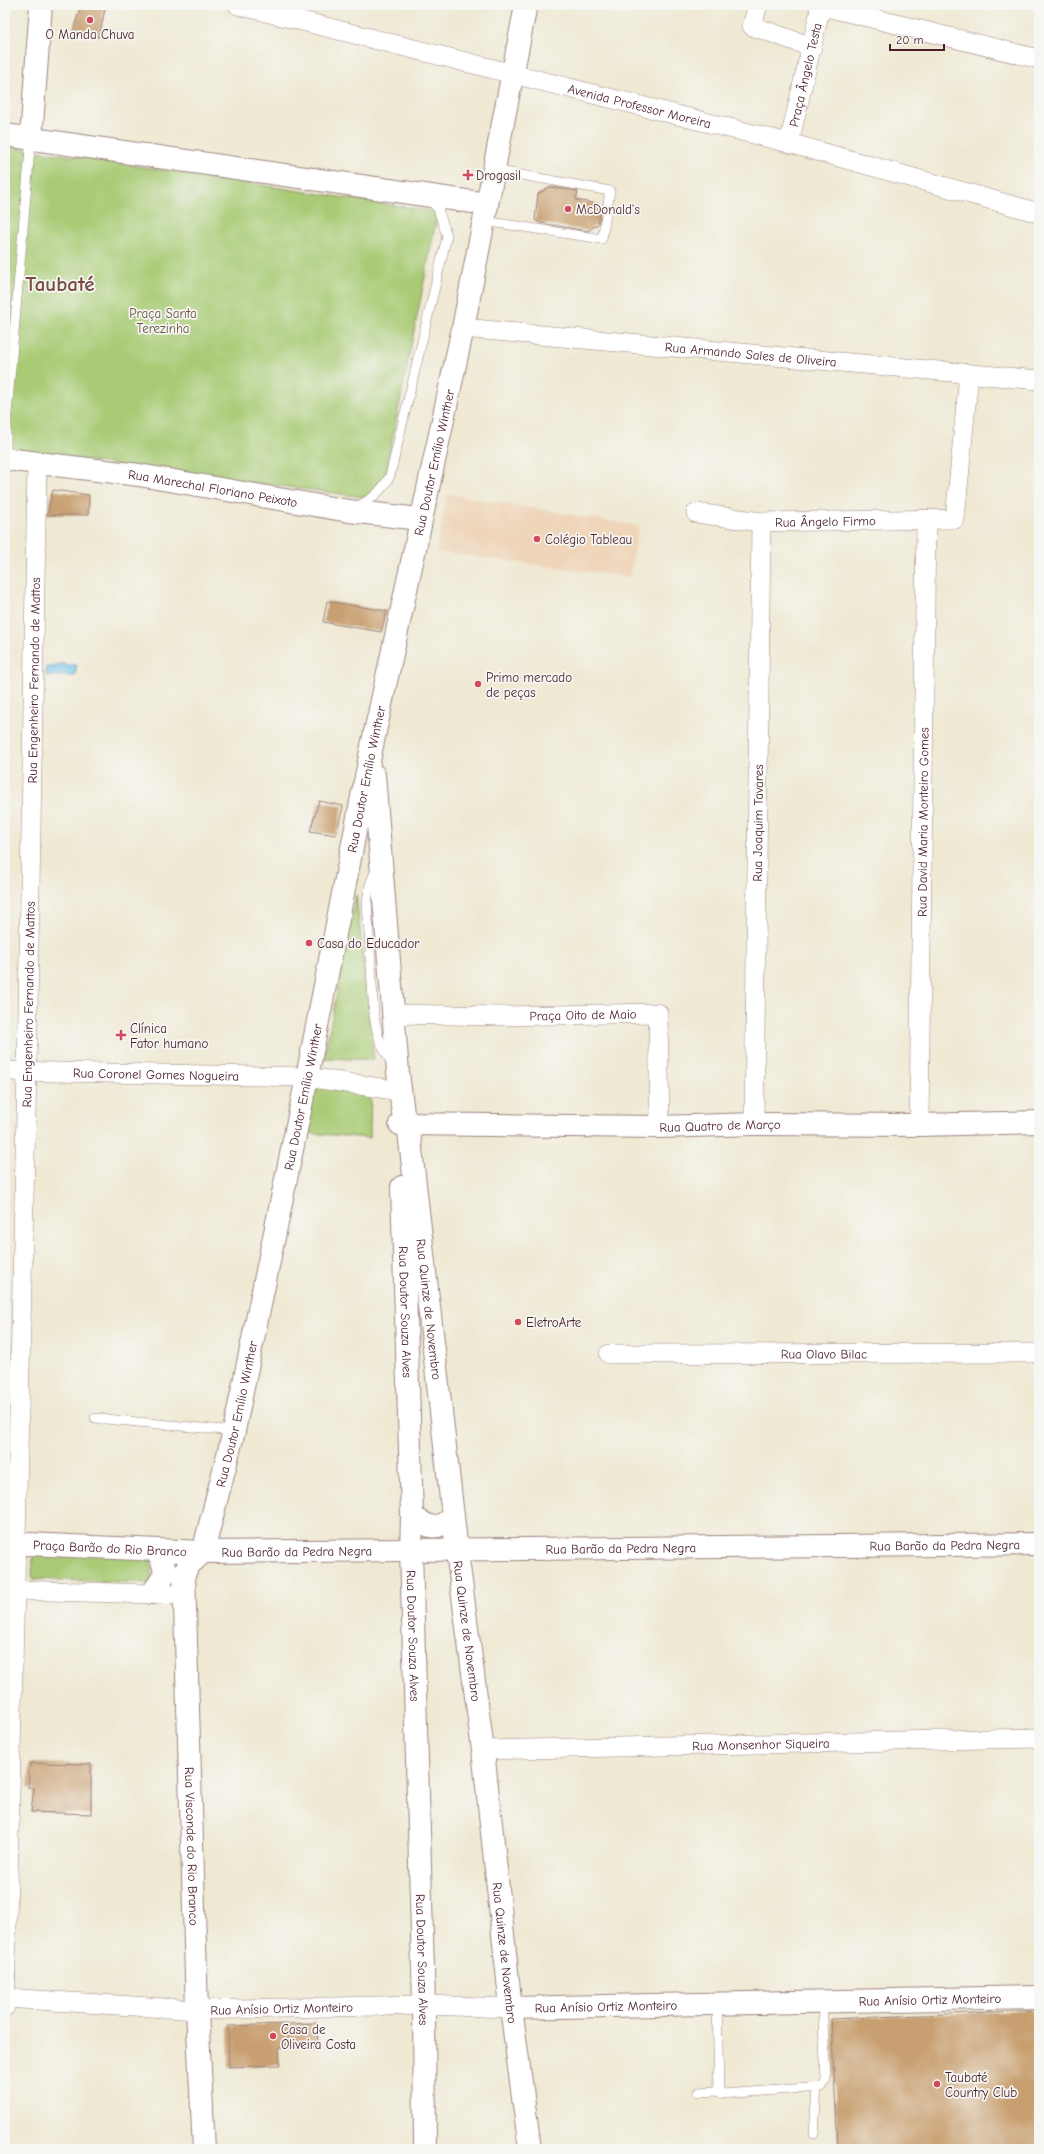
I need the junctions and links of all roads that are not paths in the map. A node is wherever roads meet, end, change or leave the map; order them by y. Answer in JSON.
{"nodes":[{"id":1,"x":41,"y":5,"type":"edge"},
{"id":2,"x":238,"y":5,"type":"edge"},
{"id":3,"x":526,"y":5,"type":"edge"},
{"id":4,"x":758,"y":5,"type":"edge"},
{"id":5,"x":820,"y":6,"type":"edge"},
{"id":6,"x":812,"y":47,"type":"junction"},
{"id":7,"x":1039,"y":59,"type":"edge"},
{"id":8,"x":512,"y":75,"type":"junction"},
{"id":9,"x":5,"y":135,"type":"edge"},
{"id":10,"x":31,"y":138,"type":"junction"},
{"id":11,"x":789,"y":143,"type":"junction"},
{"id":12,"x":494,"y":170,"type":"junction"},
{"id":13,"x":426,"y":194,"type":"junction"},
{"id":14,"x":485,"y":212,"type":"junction"},
{"id":15,"x":1039,"y":213,"type":"edge"},
{"id":16,"x":463,"y":328,"type":"junction"},
{"id":17,"x":969,"y":374,"type":"junction"},
{"id":18,"x":1039,"y":380,"type":"edge"},
{"id":19,"x":6,"y":459,"type":"edge"},
{"id":20,"x":37,"y":463,"type":"junction"},
{"id":21,"x":349,"y":511,"type":"junction"},
{"id":22,"x":696,"y":514,"type":"dead end"},
{"id":23,"x":420,"y":519,"type":"junction"},
{"id":24,"x":926,"y":519,"type":"junction"},
{"id":25,"x":761,"y":522,"type":"junction"},
{"id":26,"x":372,"y":746,"type":"junction"},
{"id":27,"x":380,"y":862,"type":"junction"},
{"id":28,"x":393,"y":1014,"type":"junction"},
{"id":29,"x":5,"y":1071,"type":"edge"},
{"id":30,"x":27,"y":1071,"type":"junction"},
{"id":31,"x":307,"y":1077,"type":"junction"},
{"id":32,"x":399,"y":1082,"type":"junction"},
{"id":33,"x":404,"y":1120,"type":"junction"},
{"id":34,"x":1039,"y":1122,"type":"edge"},
{"id":35,"x":754,"y":1124,"type":"junction"},
{"id":36,"x":919,"y":1125,"type":"junction"},
{"id":37,"x":660,"y":1127,"type":"junction"},
{"id":38,"x":1039,"y":1353,"type":"edge"},
{"id":39,"x":609,"y":1354,"type":"dead end"},
{"id":40,"x":95,"y":1418,"type":"dead end"},
{"id":41,"x":234,"y":1431,"type":"junction"},
{"id":42,"x":412,"y":1516,"type":"junction"},
{"id":43,"x":453,"y":1516,"type":"junction"},
{"id":44,"x":10,"y":1544,"type":"edge"},
{"id":45,"x":1039,"y":1544,"type":"edge"},
{"id":46,"x":157,"y":1550,"type":"junction"},
{"id":47,"x":411,"y":1550,"type":"junction"},
{"id":48,"x":457,"y":1551,"type":"junction"},
{"id":49,"x":203,"y":1552,"type":"junction"},
{"id":50,"x":16,"y":1590,"type":"junction"},
{"id":51,"x":152,"y":1593,"type":"junction"},
{"id":52,"x":184,"y":1594,"type":"junction"},
{"id":53,"x":1039,"y":1738,"type":"edge"},
{"id":54,"x":483,"y":1750,"type":"junction"},
{"id":55,"x":1039,"y":1997,"type":"edge"},
{"id":56,"x":5,"y":2001,"type":"edge"},
{"id":57,"x":822,"y":2002,"type":"junction"},
{"id":58,"x":716,"y":2004,"type":"junction"},
{"id":59,"x":424,"y":2005,"type":"junction"},
{"id":60,"x":512,"y":2008,"type":"junction"},
{"id":61,"x":197,"y":2010,"type":"junction"},
{"id":62,"x":817,"y":2087,"type":"junction"},
{"id":63,"x":719,"y":2091,"type":"junction"},
{"id":64,"x":699,"y":2092,"type":"dead end"},
{"id":65,"x":814,"y":2134,"type":"dead end"},
{"id":66,"x":204,"y":2149,"type":"edge"},
{"id":67,"x":425,"y":2149,"type":"edge"},
{"id":68,"x":530,"y":2149,"type":"edge"}],
"edges":[{"from":1,"to":10,"type":"main road"},
{"from":2,"to":8,"type":"street","name":"Avenida Professor Moreira"},
{"from":3,"to":8,"type":"main road","name":"Rua Doutor Emílio Winther"},
{"from":4,"to":6,"type":"street"},
{"from":5,"to":6,"type":"street","name":"Praça Ângelo Testa"},
{"from":5,"to":7,"type":"street"},
{"from":6,"to":11,"type":"street","name":"Praça Ângelo Testa"},
{"from":8,"to":11,"type":"street","name":"Avenida Professor Moreira"},
{"from":8,"to":12,"type":"main road","name":"Rua Doutor Emílio Winther"},
{"from":9,"to":10,"type":"main road"},
{"from":10,"to":13,"type":"main road"},
{"from":10,"to":19,"type":"lane"},
{"from":11,"to":15,"type":"street","name":"Avenida Professor Moreira"},
{"from":12,"to":14,"type":"main road","name":"Rua Doutor Emílio Winther"},
{"from":12,"to":14,"type":"lane"},
{"from":13,"to":14,"type":"main road"},
{"from":13,"to":21,"type":"lane"},
{"from":14,"to":16,"type":"main road","name":"Rua Doutor Emílio Winther"},
{"from":16,"to":17,"type":"street","name":"Rua Armando Sales de Oliveira"},
{"from":16,"to":23,"type":"main road","name":"Rua Doutor Emílio Winther"},
{"from":17,"to":18,"type":"street","name":"Rua Armando Sales de Oliveira"},
{"from":17,"to":24,"type":"street","name":"Rua Ângelo Firmo"},
{"from":19,"to":20,"type":"main road","name":"Rua Marechal Floriano Peixoto"},
{"from":20,"to":21,"type":"main road","name":"Rua Marechal Floriano Peixoto"},
{"from":20,"to":30,"type":"street","name":"Rua Engenheiro Fernando de Mattos"},
{"from":21,"to":23,"type":"main road","name":"Rua Marechal Floriano Peixoto"},
{"from":22,"to":25,"type":"street","name":"Rua Ângelo Firmo"},
{"from":23,"to":26,"type":"main road","name":"Rua Doutor Emílio Winther"},
{"from":24,"to":25,"type":"street","name":"Rua Ângelo Firmo"},
{"from":24,"to":36,"type":"street","name":"Rua David Maria Monteiro Gomes"},
{"from":25,"to":35,"type":"street","name":"Rua Joaquim Tavares"},
{"from":26,"to":27,"type":"main road","name":"Rua Quinze de Novembro"},
{"from":26,"to":31,"type":"main road","name":"Rua Doutor Emílio Winther"},
{"from":27,"to":28,"type":"main road","name":"Rua Quinze de Novembro"},
{"from":27,"to":32,"type":"lane"},
{"from":28,"to":32,"type":"main road","name":"Rua Quinze de Novembro"},
{"from":28,"to":37,"type":"street","name":"Praça Oito de Maio"},
{"from":29,"to":30,"type":"street","name":"Rua Coronel Gomes Nogueira"},
{"from":30,"to":31,"type":"street","name":"Rua Coronel Gomes Nogueira"},
{"from":30,"to":44,"type":"street","name":"Rua Engenheiro Fernando de Mattos"},
{"from":31,"to":32,"type":"street"},
{"from":31,"to":41,"type":"main road","name":"Rua Doutor Emílio Winther"},
{"from":32,"to":33,"type":"main road","name":"Rua Quinze de Novembro"},
{"from":33,"to":37,"type":"main road","name":"Rua Quatro de Março"},
{"from":33,"to":42,"type":"main road","name":"Rua Doutor Souza Alves"},
{"from":33,"to":43,"type":"main road","name":"Rua Quinze de Novembro"},
{"from":34,"to":36,"type":"main road","name":"Rua Quatro de Março"},
{"from":35,"to":36,"type":"main road","name":"Rua Quatro de Março"},
{"from":35,"to":37,"type":"main road","name":"Rua Quatro de Março"},
{"from":38,"to":39,"type":"street","name":"Rua Olavo Bilac"},
{"from":40,"to":41,"type":"lane"},
{"from":41,"to":49,"type":"main road","name":"Rua Doutor Emílio Winther"},
{"from":42,"to":43,"type":"main road"},
{"from":42,"to":47,"type":"main road","name":"Rua Doutor Souza Alves"},
{"from":43,"to":48,"type":"main road","name":"Rua Quinze de Novembro"},
{"from":44,"to":46,"type":"main road","name":"Praça Barão do Rio Branco"},
{"from":44,"to":50,"type":"street","name":"Rua Engenheiro Fernando de Mattos"},
{"from":45,"to":48,"type":"main road","name":"Rua Barão da Pedra Negra"},
{"from":46,"to":49,"type":"main road","name":"Praça Barão do Rio Branco"},
{"from":46,"to":51,"type":"main road"},
{"from":47,"to":48,"type":"main road","name":"Rua Barão da Pedra Negra"},
{"from":47,"to":49,"type":"main road","name":"Rua Barão da Pedra Negra"},
{"from":47,"to":59,"type":"main road","name":"Rua Doutor Souza Alves"},
{"from":48,"to":54,"type":"main road","name":"Rua Quinze de Novembro"},
{"from":49,"to":52,"type":"main road","name":"Rua Visconde do Rio Branco"},
{"from":50,"to":51,"type":"street"},
{"from":50,"to":56,"type":"street","name":"Rua Engenheiro Fernando de Mattos"},
{"from":51,"to":52,"type":"street"},
{"from":52,"to":61,"type":"main road","name":"Rua Visconde do Rio Branco"},
{"from":53,"to":54,"type":"street","name":"Rua Monsenhor Siqueira"},
{"from":54,"to":60,"type":"main road","name":"Rua Quinze de Novembro"},
{"from":55,"to":57,"type":"main road","name":"Rua Anísio Ortiz Monteiro"},
{"from":56,"to":61,"type":"street","name":"Rua Anísio Ortiz Monteiro"},
{"from":57,"to":58,"type":"main road","name":"Rua Anísio Ortiz Monteiro"},
{"from":57,"to":62,"type":"lane"},
{"from":58,"to":60,"type":"main road","name":"Rua Anísio Ortiz Monteiro"},
{"from":58,"to":63,"type":"lane"},
{"from":59,"to":60,"type":"street","name":"Rua Anísio Ortiz Monteiro"},
{"from":59,"to":61,"type":"street","name":"Rua Anísio Ortiz Monteiro"},
{"from":59,"to":67,"type":"main road","name":"Rua Doutor Souza Alves"},
{"from":60,"to":68,"type":"main road","name":"Rua Quinze de Novembro"},
{"from":61,"to":66,"type":"main road","name":"Rua Visconde do Rio Branco"},
{"from":62,"to":63,"type":"lane"},
{"from":62,"to":65,"type":"lane"},
{"from":63,"to":64,"type":"lane"}]}
